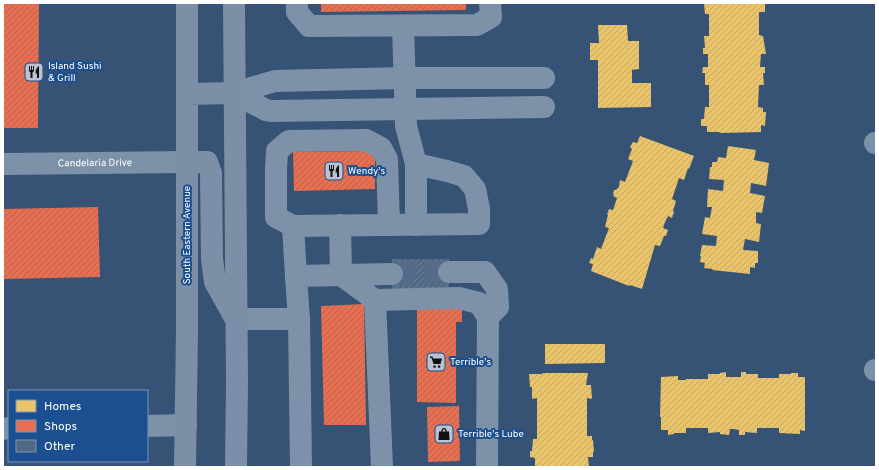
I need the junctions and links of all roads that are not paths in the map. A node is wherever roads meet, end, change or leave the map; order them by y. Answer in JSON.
{"nodes":[{"id":1,"x":187,"y":3,"type":"edge"},
{"id":2,"x":234,"y":3,"type":"edge"},
{"id":3,"x":296,"y":3,"type":"edge"},
{"id":4,"x":490,"y":3,"type":"edge"},
{"id":5,"x":403,"y":26,"type":"junction"},
{"id":6,"x":404,"y":78,"type":"junction"},
{"id":7,"x":544,"y":78,"type":"dead end"},
{"id":8,"x":187,"y":94,"type":"junction"},
{"id":9,"x":234,"y":94,"type":"junction"},
{"id":10,"x":544,"y":107,"type":"dead end"},
{"id":11,"x":405,"y":109,"type":"junction"},
{"id":12,"x":186,"y":162,"type":"junction"},
{"id":13,"x":3,"y":164,"type":"edge"},
{"id":14,"x":416,"y":164,"type":"junction"},
{"id":15,"x":340,"y":225,"type":"junction"},
{"id":16,"x":389,"y":225,"type":"junction"},
{"id":17,"x":416,"y":225,"type":"junction"},
{"id":18,"x":293,"y":226,"type":"junction"},
{"id":19,"x":449,"y":272,"type":"tunnel mouth"},
{"id":20,"x":392,"y":274,"type":"tunnel mouth"},
{"id":21,"x":341,"y":275,"type":"junction"},
{"id":22,"x":296,"y":276,"type":"junction"},
{"id":23,"x":375,"y":300,"type":"junction"},
{"id":24,"x":488,"y":317,"type":"junction"},
{"id":25,"x":236,"y":319,"type":"junction"},
{"id":26,"x":299,"y":319,"type":"junction"},
{"id":27,"x":186,"y":425,"type":"junction"},
{"id":28,"x":148,"y":426,"type":"edge"},
{"id":29,"x":185,"y":467,"type":"edge"},
{"id":30,"x":236,"y":467,"type":"edge"},
{"id":31,"x":301,"y":467,"type":"edge"},
{"id":32,"x":382,"y":467,"type":"edge"},
{"id":33,"x":487,"y":467,"type":"edge"}],
"edges":[{"from":1,"to":8,"type":"main road","name":"South Eastern Avenue"},
{"from":2,"to":9,"type":"main road"},
{"from":3,"to":5,"type":"street"},
{"from":4,"to":5,"type":"street"},
{"from":5,"to":6,"type":"street"},
{"from":6,"to":7,"type":"street"},
{"from":6,"to":9,"type":"street"},
{"from":6,"to":11,"type":"street"},
{"from":8,"to":9,"type":"main road"},
{"from":8,"to":12,"type":"main road","name":"South Eastern Avenue"},
{"from":9,"to":11,"type":"street"},
{"from":9,"to":25,"type":"main road"},
{"from":10,"to":11,"type":"street"},
{"from":11,"to":14,"type":"street"},
{"from":12,"to":13,"type":"street","name":"Candelaria Drive"},
{"from":12,"to":25,"type":"main road"},
{"from":12,"to":27,"type":"main road","name":"South Eastern Avenue"},
{"from":14,"to":17,"type":"street"},
{"from":14,"to":17,"type":"street"},
{"from":15,"to":16,"type":"street"},
{"from":15,"to":18,"type":"street"},
{"from":15,"to":21,"type":"street"},
{"from":16,"to":17,"type":"street"},
{"from":16,"to":18,"type":"street"},
{"from":18,"to":22,"type":"street"},
{"from":19,"to":24,"type":"street"},
{"from":20,"to":21,"type":"street"},
{"from":21,"to":22,"type":"street"},
{"from":21,"to":23,"type":"street"},
{"from":22,"to":26,"type":"street"},
{"from":23,"to":24,"type":"street"},
{"from":23,"to":32,"type":"street"},
{"from":24,"to":33,"type":"street"},
{"from":25,"to":26,"type":"street"},
{"from":25,"to":30,"type":"main road"},
{"from":26,"to":31,"type":"street"},
{"from":27,"to":28,"type":"street"},
{"from":27,"to":29,"type":"main road","name":"South Eastern Avenue"}]}
